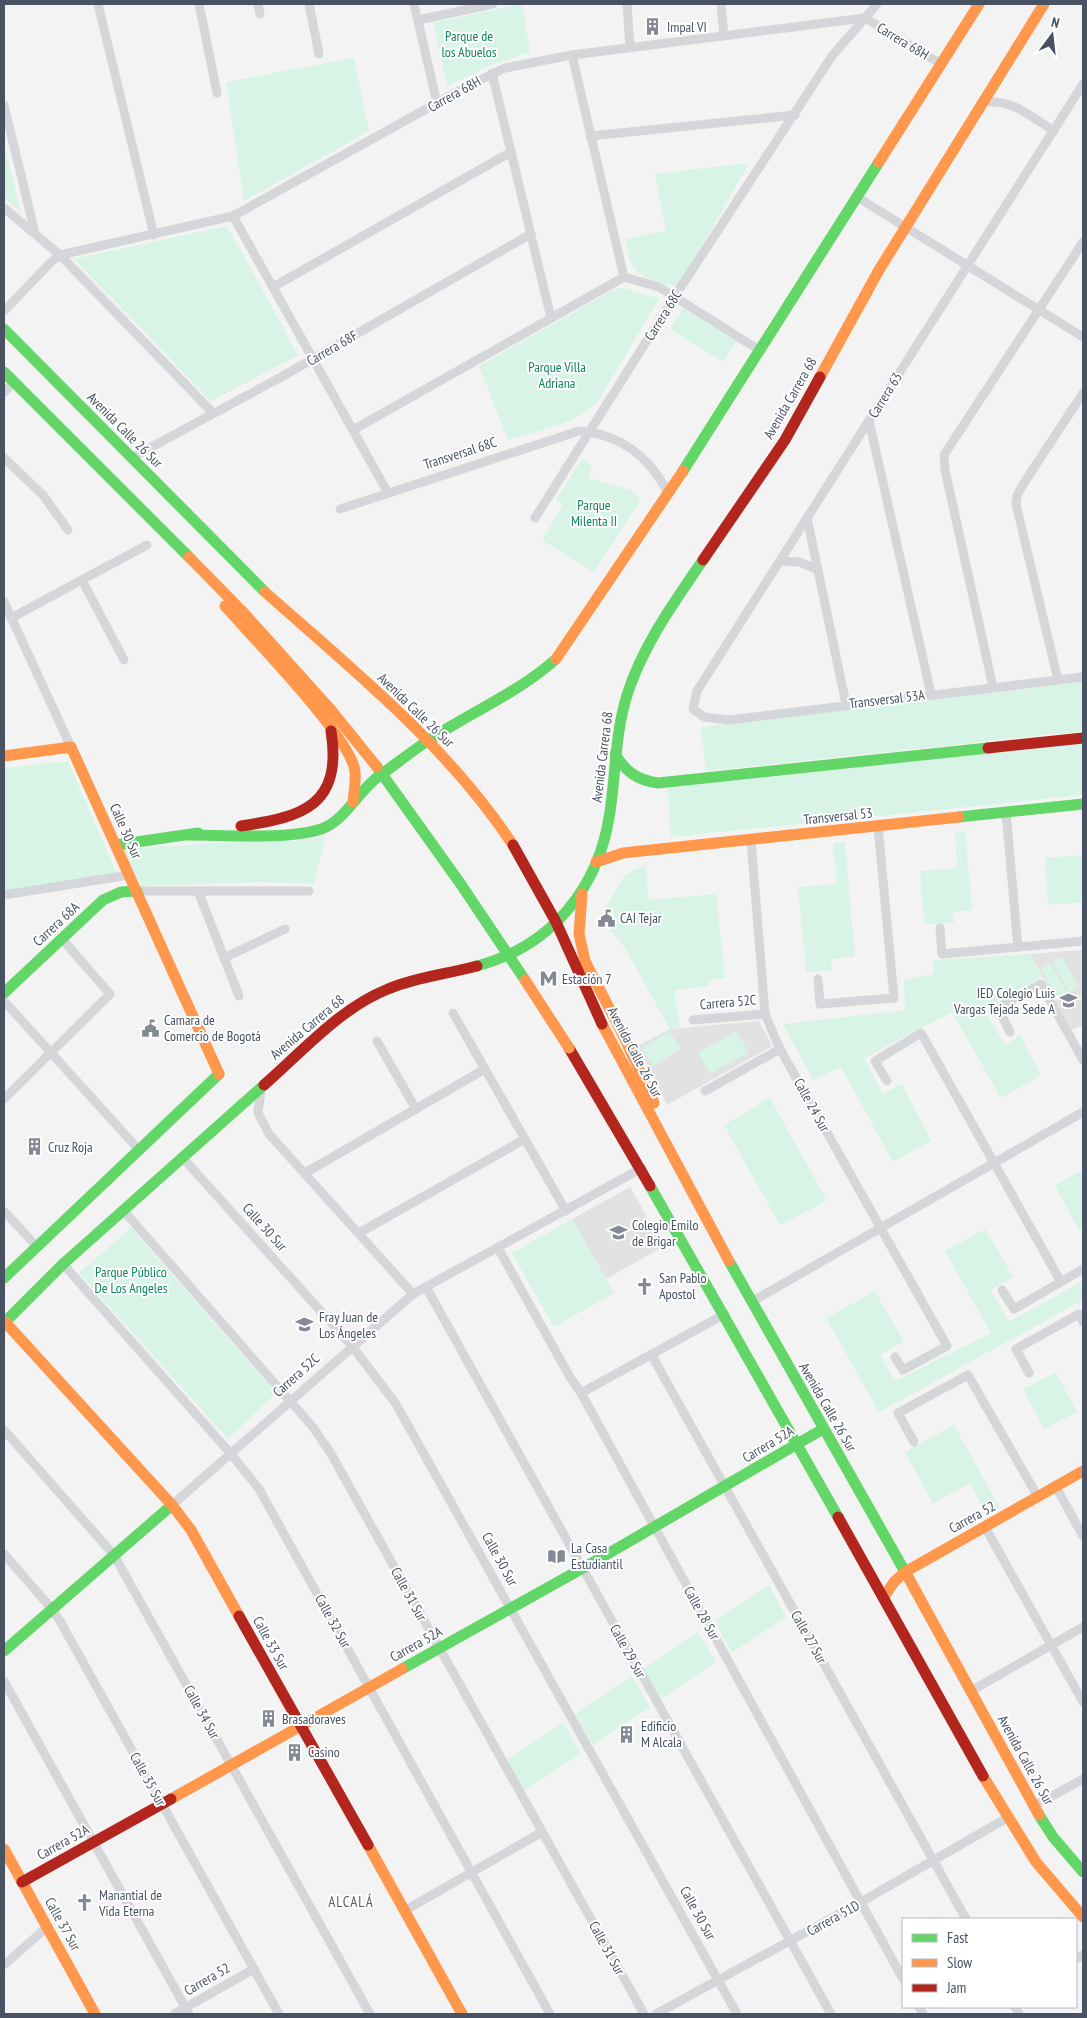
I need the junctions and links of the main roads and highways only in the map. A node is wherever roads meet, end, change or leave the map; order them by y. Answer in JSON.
{"nodes":[{"id":1,"x":979,"y":4,"type":"edge"},
{"id":2,"x":1044,"y":4,"type":"edge"},
{"id":3,"x":4,"y":329,"type":"edge"},
{"id":4,"x":4,"y":372,"type":"edge"},
{"id":5,"x":170,"y":540,"type":"junction"},
{"id":6,"x":331,"y":727,"type":"junction"},
{"id":7,"x":1083,"y":738,"type":"edge"},
{"id":8,"x":615,"y":754,"type":"junction"},
{"id":9,"x":4,"y":756,"type":"edge"},
{"id":10,"x":353,"y":802,"type":"junction"},
{"id":11,"x":1083,"y":804,"type":"edge"},
{"id":12,"x":188,"y":835,"type":"junction"},
{"id":13,"x":116,"y":845,"type":"junction"},
{"id":14,"x":596,"y":862,"type":"junction"},
{"id":15,"x":582,"y":890,"type":"junction"},
{"id":16,"x":136,"y":891,"type":"junction"},
{"id":17,"x":4,"y":993,"type":"edge"},
{"id":18,"x":699,"y":1207,"type":"junction"},
{"id":19,"x":4,"y":1278,"type":"edge"},
{"id":20,"x":4,"y":1322,"type":"edge"},
{"id":21,"x":823,"y":1429,"type":"junction"},
{"id":22,"x":798,"y":1443,"type":"junction"},
{"id":23,"x":1083,"y":1471,"type":"edge"},
{"id":24,"x":172,"y":1505,"type":"junction"},
{"id":25,"x":905,"y":1572,"type":"junction"},
{"id":26,"x":884,"y":1598,"type":"junction"},
{"id":27,"x":4,"y":1651,"type":"edge"},
{"id":28,"x":300,"y":1726,"type":"junction"},
{"id":29,"x":4,"y":1849,"type":"edge"},
{"id":30,"x":1082,"y":1868,"type":"edge"},
{"id":31,"x":22,"y":1882,"type":"junction"},
{"id":32,"x":1083,"y":1917,"type":"edge"},
{"id":33,"x":96,"y":2014,"type":"edge"},
{"id":34,"x":462,"y":2014,"type":"edge"}],
"edges":[{"from":1,"to":10,"type":"main road"},
{"from":2,"to":8,"type":"main road","name":"Avenida Carrera 68"},
{"from":3,"to":18,"type":"main road","name":"Avenida Calle 26 Sur","bridge":true},
{"from":4,"to":5,"type":"main road"},
{"from":5,"to":6,"type":"main road"},
{"from":5,"to":22,"type":"main road","bridge":true},
{"from":6,"to":10,"type":"main road"},
{"from":6,"to":12,"type":"main road"},
{"from":7,"to":8,"type":"main road"},
{"from":8,"to":14,"type":"main road","name":"Avenida Carrera 68"},
{"from":9,"to":13,"type":"main road","name":"Calle 30 Sur"},
{"from":10,"to":12,"type":"main road"},
{"from":11,"to":14,"type":"main road","name":"Transversal 53"},
{"from":12,"to":13,"type":"main road"},
{"from":13,"to":16,"type":"main road","name":"Calle 30 Sur"},
{"from":14,"to":15,"type":"main road","name":"Avenida Carrera 68"},
{"from":15,"to":18,"type":"main road"},
{"from":15,"to":20,"type":"main road","name":"Avenida Carrera 68"},
{"from":16,"to":17,"type":"main road","name":"Carrera 68A"},
{"from":16,"to":19,"type":"main road","name":"Calle 30 Sur"},
{"from":18,"to":21,"type":"main road","name":"Avenida Calle 26 Sur"},
{"from":20,"to":24,"type":"main road","name":"Calle 33 Sur"},
{"from":21,"to":22,"type":"main road","name":"Carrera 52A"},
{"from":21,"to":25,"type":"main road","name":"Avenida Calle 26 Sur"},
{"from":22,"to":26,"type":"main road"},
{"from":22,"to":28,"type":"main road","name":"Carrera 52A"},
{"from":23,"to":25,"type":"main road","name":"Carrera 52"},
{"from":24,"to":27,"type":"main road","name":"Carrera 52C"},
{"from":24,"to":28,"type":"main road","name":"Calle 33 Sur"},
{"from":25,"to":26,"type":"main road","name":"Carrera 52"},
{"from":25,"to":30,"type":"main road","name":"Avenida Calle 26 Sur"},
{"from":26,"to":32,"type":"main road"},
{"from":28,"to":31,"type":"main road","name":"Carrera 52A"},
{"from":28,"to":34,"type":"main road","name":"Calle 33 Sur"},
{"from":29,"to":31,"type":"main road","name":"Calle 37 Sur"},
{"from":31,"to":33,"type":"main road","name":"Calle 37 Sur"}]}
